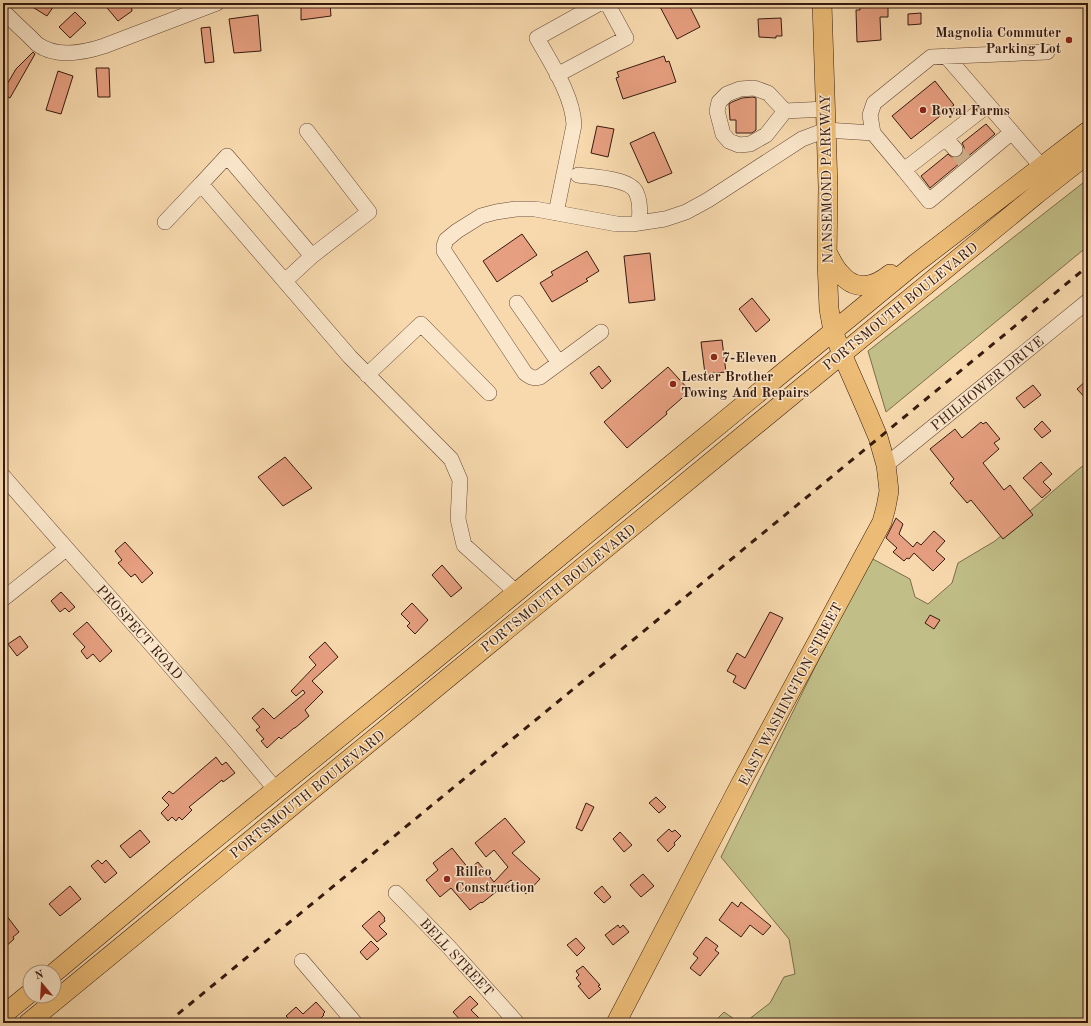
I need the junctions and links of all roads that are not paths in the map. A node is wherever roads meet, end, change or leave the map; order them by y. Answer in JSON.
{"nodes":[{"id":1,"x":217,"y":3,"type":"edge"},
{"id":2,"x":600,"y":3,"type":"edge"},
{"id":3,"x":607,"y":3,"type":"edge"},
{"id":4,"x":822,"y":3,"type":"edge"},
{"id":5,"x":3,"y":11,"type":"edge"},
{"id":6,"x":1047,"y":52,"type":"dead end"},
{"id":7,"x":946,"y":56,"type":"junction"},
{"id":8,"x":557,"y":75,"type":"junction"},
{"id":9,"x":988,"y":105,"type":"junction"},
{"id":10,"x":826,"y":109,"type":"junction"},
{"id":11,"x":785,"y":111,"type":"junction"},
{"id":12,"x":826,"y":130,"type":"junction"},
{"id":13,"x":307,"y":132,"type":"dead end"},
{"id":14,"x":1012,"y":132,"type":"junction"},
{"id":15,"x":1088,"y":132,"type":"edge"},
{"id":16,"x":873,"y":133,"type":"junction"},
{"id":17,"x":1088,"y":154,"type":"edge"},
{"id":18,"x":1042,"y":167,"type":"junction"},
{"id":19,"x":904,"y":170,"type":"junction"},
{"id":20,"x":578,"y":175,"type":"dead end"},
{"id":21,"x":201,"y":184,"type":"junction"},
{"id":22,"x":556,"y":213,"type":"junction"},
{"id":23,"x":165,"y":222,"type":"dead end"},
{"id":24,"x":639,"y":223,"type":"junction"},
{"id":25,"x":957,"y":232,"type":"junction"},
{"id":26,"x":828,"y":254,"type":"junction"},
{"id":27,"x":312,"y":256,"type":"junction"},
{"id":28,"x":284,"y":281,"type":"junction"},
{"id":29,"x":1088,"y":301,"type":"edge"},
{"id":30,"x":517,"y":303,"type":"dead end"},
{"id":31,"x":833,"y":331,"type":"junction"},
{"id":32,"x":600,"y":332,"type":"dead end"},
{"id":33,"x":842,"y":354,"type":"junction"},
{"id":34,"x":559,"y":363,"type":"junction"},
{"id":35,"x":368,"y":375,"type":"junction"},
{"id":36,"x":489,"y":393,"type":"dead end"},
{"id":37,"x":886,"y":465,"type":"junction"},
{"id":38,"x":3,"y":476,"type":"edge"},
{"id":39,"x":66,"y":549,"type":"junction"},
{"id":40,"x":516,"y":592,"type":"junction"},
{"id":41,"x":3,"y":599,"type":"edge"},
{"id":42,"x":488,"y":616,"type":"junction"},
{"id":43,"x":504,"y":632,"type":"junction"},
{"id":44,"x":273,"y":793,"type":"junction"},
{"id":45,"x":285,"y":812,"type":"junction"},
{"id":46,"x":396,"y":893,"type":"dead end"},
{"id":47,"x":302,"y":961,"type":"dead end"},
{"id":48,"x":62,"y":966,"type":"edge"},
{"id":49,"x":62,"y":987,"type":"edge"},
{"id":50,"x":22,"y":1000,"type":"edge"},
{"id":51,"x":45,"y":1004,"type":"edge"},
{"id":52,"x":3,"y":1015,"type":"edge"},
{"id":53,"x":28,"y":1023,"type":"edge"},
{"id":54,"x":355,"y":1023,"type":"edge"},
{"id":55,"x":517,"y":1023,"type":"edge"},
{"id":56,"x":616,"y":1023,"type":"edge"}],
"edges":[{"from":1,"to":5,"type":"street"},
{"from":2,"to":8,"type":"street"},
{"from":3,"to":8,"type":"street"},
{"from":4,"to":10,"type":"main road","name":"NANSEMOND PARKWAY"},
{"from":6,"to":7,"type":"street"},
{"from":7,"to":9,"type":"street"},
{"from":7,"to":16,"type":"street"},
{"from":8,"to":22,"type":"street"},
{"from":9,"to":14,"type":"street"},
{"from":9,"to":19,"type":"street"},
{"from":10,"to":11,"type":"street"},
{"from":10,"to":12,"type":"main road","name":"NANSEMOND PARKWAY"},
{"from":11,"to":11,"type":"street"},
{"from":12,"to":16,"type":"street"},
{"from":12,"to":24,"type":"street"},
{"from":12,"to":26,"type":"main road","name":"NANSEMOND PARKWAY"},
{"from":13,"to":27,"type":"street"},
{"from":14,"to":18,"type":"street"},
{"from":14,"to":19,"type":"street"},
{"from":15,"to":18,"type":"main road","name":"PORTSMOUTH BOULEVARD"},
{"from":16,"to":19,"type":"street"},
{"from":17,"to":33,"type":"main road","name":"PORTSMOUTH BOULEVARD"},
{"from":18,"to":25,"type":"main road","name":"PORTSMOUTH BOULEVARD"},
{"from":20,"to":24,"type":"street"},
{"from":21,"to":23,"type":"street"},
{"from":21,"to":27,"type":"street"},
{"from":21,"to":28,"type":"street"},
{"from":22,"to":24,"type":"street"},
{"from":22,"to":34,"type":"street"},
{"from":25,"to":26,"type":"main road"},
{"from":25,"to":31,"type":"main road","name":"PORTSMOUTH BOULEVARD"},
{"from":26,"to":31,"type":"main road","name":"NANSEMOND PARKWAY"},
{"from":27,"to":28,"type":"street"},
{"from":28,"to":35,"type":"street"},
{"from":29,"to":37,"type":"street","name":"PHILHOWER DRIVE"},
{"from":30,"to":34,"type":"street"},
{"from":31,"to":33,"type":"main road","name":"NANSEMOND PARKWAY"},
{"from":31,"to":40,"type":"main road","name":"PORTSMOUTH BOULEVARD"},
{"from":32,"to":34,"type":"street"},
{"from":33,"to":37,"type":"main road","name":"EAST WASHINGTON STREET"},
{"from":33,"to":43,"type":"main road","name":"PORTSMOUTH BOULEVARD"},
{"from":35,"to":36,"type":"street"},
{"from":35,"to":40,"type":"street"},
{"from":37,"to":56,"type":"main road","name":"EAST WASHINGTON STREET"},
{"from":38,"to":39,"type":"street","name":"PROSPECT ROAD"},
{"from":39,"to":41,"type":"street"},
{"from":39,"to":44,"type":"street","name":"PROSPECT ROAD"},
{"from":40,"to":42,"type":"main road","name":"PORTSMOUTH BOULEVARD"},
{"from":42,"to":43,"type":"street"},
{"from":42,"to":44,"type":"main road","name":"PORTSMOUTH BOULEVARD"},
{"from":43,"to":45,"type":"main road","name":"PORTSMOUTH BOULEVARD"},
{"from":44,"to":45,"type":"street","name":"PROSPECT ROAD"},
{"from":44,"to":48,"type":"main road","name":"PORTSMOUTH BOULEVARD"},
{"from":45,"to":49,"type":"main road","name":"PORTSMOUTH BOULEVARD"},
{"from":46,"to":55,"type":"street","name":"BELL STREET"},
{"from":47,"to":54,"type":"street"},
{"from":50,"to":52,"type":"main road"},
{"from":51,"to":53,"type":"main road","name":"PORTSMOUTH BOULEVARD"}]}
